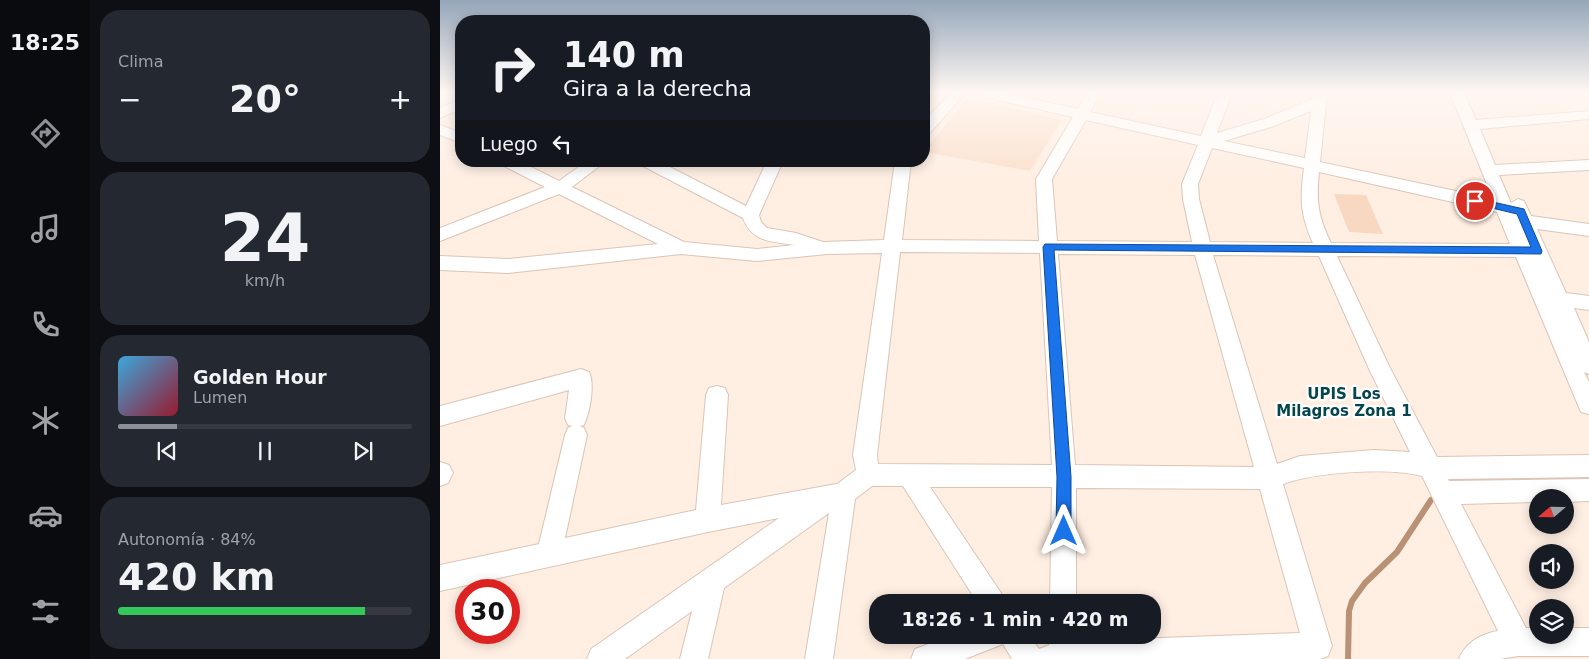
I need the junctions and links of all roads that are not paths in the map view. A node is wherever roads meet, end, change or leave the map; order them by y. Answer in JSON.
{"nodes":[{"id":1,"x":1076,"y":124,"type":"edge"},
{"id":2,"x":1126,"y":124,"type":"edge"},
{"id":3,"x":1214,"y":124,"type":"edge"},
{"id":4,"x":1266,"y":124,"type":"edge"},
{"id":5,"x":1317,"y":124,"type":"edge"},
{"id":6,"x":1490,"y":124,"type":"edge"},
{"id":7,"x":1476,"y":125,"type":"joint"},
{"id":8,"x":440,"y":128,"type":"edge"},
{"id":9,"x":455,"y":136,"type":"edge"},
{"id":10,"x":1207,"y":142,"type":"junction"},
{"id":11,"x":1314,"y":165,"type":"junction"},
{"id":12,"x":1589,"y":165,"type":"edge"},
{"id":13,"x":518,"y":167,"type":"edge"},
{"id":14,"x":589,"y":167,"type":"edge"},
{"id":15,"x":657,"y":167,"type":"edge"},
{"id":16,"x":772,"y":167,"type":"edge"},
{"id":17,"x":902,"y":167,"type":"edge"},
{"id":18,"x":1497,"y":170,"type":"junction"},
{"id":19,"x":559,"y":188,"type":"junction"},
{"id":20,"x":1517,"y":214,"type":"junction"},
{"id":21,"x":750,"y":215,"type":"junction"},
{"id":22,"x":1589,"y":230,"type":"edge"},
{"id":23,"x":440,"y":236,"type":"edge"},
{"id":24,"x":892,"y":246,"type":"junction"},
{"id":25,"x":1048,"y":247,"type":"junction"},
{"id":26,"x":681,"y":248,"type":"junction"},
{"id":27,"x":826,"y":248,"type":"junction"},
{"id":28,"x":1202,"y":248,"type":"junction"},
{"id":29,"x":1323,"y":249,"type":"junction"},
{"id":30,"x":1529,"y":251,"type":"junction"},
{"id":31,"x":440,"y":264,"type":"edge"},
{"id":32,"x":1560,"y":298,"type":"junction"},
{"id":33,"x":1589,"y":303,"type":"edge"},
{"id":34,"x":1589,"y":365,"type":"edge"},
{"id":35,"x":716,"y":395,"type":"dead end"},
{"id":36,"x":1589,"y":405,"type":"edge"},
{"id":37,"x":440,"y":416,"type":"edge"},
{"id":38,"x":1589,"y":466,"type":"edge"},
{"id":39,"x":1430,"y":468,"type":"junction"},
{"id":40,"x":868,"y":475,"type":"junction"},
{"id":41,"x":909,"y":475,"type":"junction"},
{"id":42,"x":1064,"y":477,"type":"junction"},
{"id":43,"x":1270,"y":478,"type":"junction"},
{"id":44,"x":1589,"y":490,"type":"edge"},
{"id":45,"x":1444,"y":493,"type":"junction"},
{"id":46,"x":838,"y":495,"type":"junction"},
{"id":47,"x":708,"y":520,"type":"junction"},
{"id":48,"x":549,"y":555,"type":"junction"},
{"id":49,"x":440,"y":578,"type":"edge"},
{"id":50,"x":714,"y":580,"type":"junction"},
{"id":51,"x":987,"y":594,"type":"edge"},
{"id":52,"x":1063,"y":594,"type":"edge"},
{"id":53,"x":1518,"y":642,"type":"junction"},
{"id":54,"x":968,"y":644,"type":"edge"},
{"id":55,"x":1019,"y":644,"type":"edge"},
{"id":56,"x":1584,"y":648,"type":"edge"},
{"id":57,"x":1059,"y":652,"type":"edge"},
{"id":58,"x":601,"y":659,"type":"edge"},
{"id":59,"x":694,"y":659,"type":"edge"},
{"id":60,"x":819,"y":659,"type":"edge"},
{"id":61,"x":925,"y":659,"type":"edge"},
{"id":62,"x":1028,"y":659,"type":"edge"},
{"id":63,"x":1473,"y":659,"type":"edge"}],
"edges":[{"from":1,"to":25,"type":"street"},
{"from":2,"to":10,"type":"street"},
{"from":3,"to":10,"type":"street"},
{"from":4,"to":10,"type":"street"},
{"from":5,"to":11,"type":"street"},
{"from":6,"to":7,"type":"street"},
{"from":7,"to":18,"type":"street"},
{"from":8,"to":9,"type":"street"},
{"from":10,"to":11,"type":"street"},
{"from":10,"to":28,"type":"street"},
{"from":11,"to":20,"type":"street"},
{"from":11,"to":29,"type":"street"},
{"from":12,"to":18,"type":"street"},
{"from":13,"to":19,"type":"street"},
{"from":14,"to":19,"type":"street"},
{"from":15,"to":21,"type":"street"},
{"from":16,"to":21,"type":"street"},
{"from":17,"to":24,"type":"street"},
{"from":18,"to":20,"type":"street"},
{"from":19,"to":23,"type":"street"},
{"from":19,"to":26,"type":"street"},
{"from":20,"to":22,"type":"street"},
{"from":20,"to":30,"type":"street"},
{"from":21,"to":27,"type":"street"},
{"from":24,"to":25,"type":"street"},
{"from":24,"to":27,"type":"street"},
{"from":24,"to":40,"type":"street"},
{"from":25,"to":28,"type":"street"},
{"from":25,"to":42,"type":"street"},
{"from":26,"to":27,"type":"street"},
{"from":26,"to":31,"type":"street"},
{"from":28,"to":29,"type":"street"},
{"from":28,"to":43,"type":"street"},
{"from":29,"to":30,"type":"street"},
{"from":29,"to":39,"type":"street"},
{"from":30,"to":32,"type":"street"},
{"from":30,"to":36,"type":"street"},
{"from":32,"to":33,"type":"street"},
{"from":32,"to":34,"type":"street"},
{"from":35,"to":47,"type":"street"},
{"from":37,"to":48,"type":"street"},
{"from":38,"to":39,"type":"street"},
{"from":39,"to":43,"type":"street"},
{"from":39,"to":45,"type":"street"},
{"from":40,"to":41,"type":"street"},
{"from":40,"to":46,"type":"street"},
{"from":41,"to":42,"type":"street"},
{"from":41,"to":51,"type":"street"},
{"from":42,"to":43,"type":"street"},
{"from":42,"to":52,"type":"street"},
{"from":43,"to":57,"type":"street"},
{"from":44,"to":45,"type":"street"},
{"from":45,"to":53,"type":"street"},
{"from":46,"to":47,"type":"street"},
{"from":46,"to":50,"type":"street"},
{"from":46,"to":60,"type":"street"},
{"from":47,"to":48,"type":"street"},
{"from":48,"to":49,"type":"street"},
{"from":50,"to":58,"type":"street"},
{"from":50,"to":59,"type":"street"},
{"from":53,"to":56,"type":"street"},
{"from":53,"to":63,"type":"street"},
{"from":54,"to":61,"type":"street"},
{"from":55,"to":62,"type":"street"}]}
